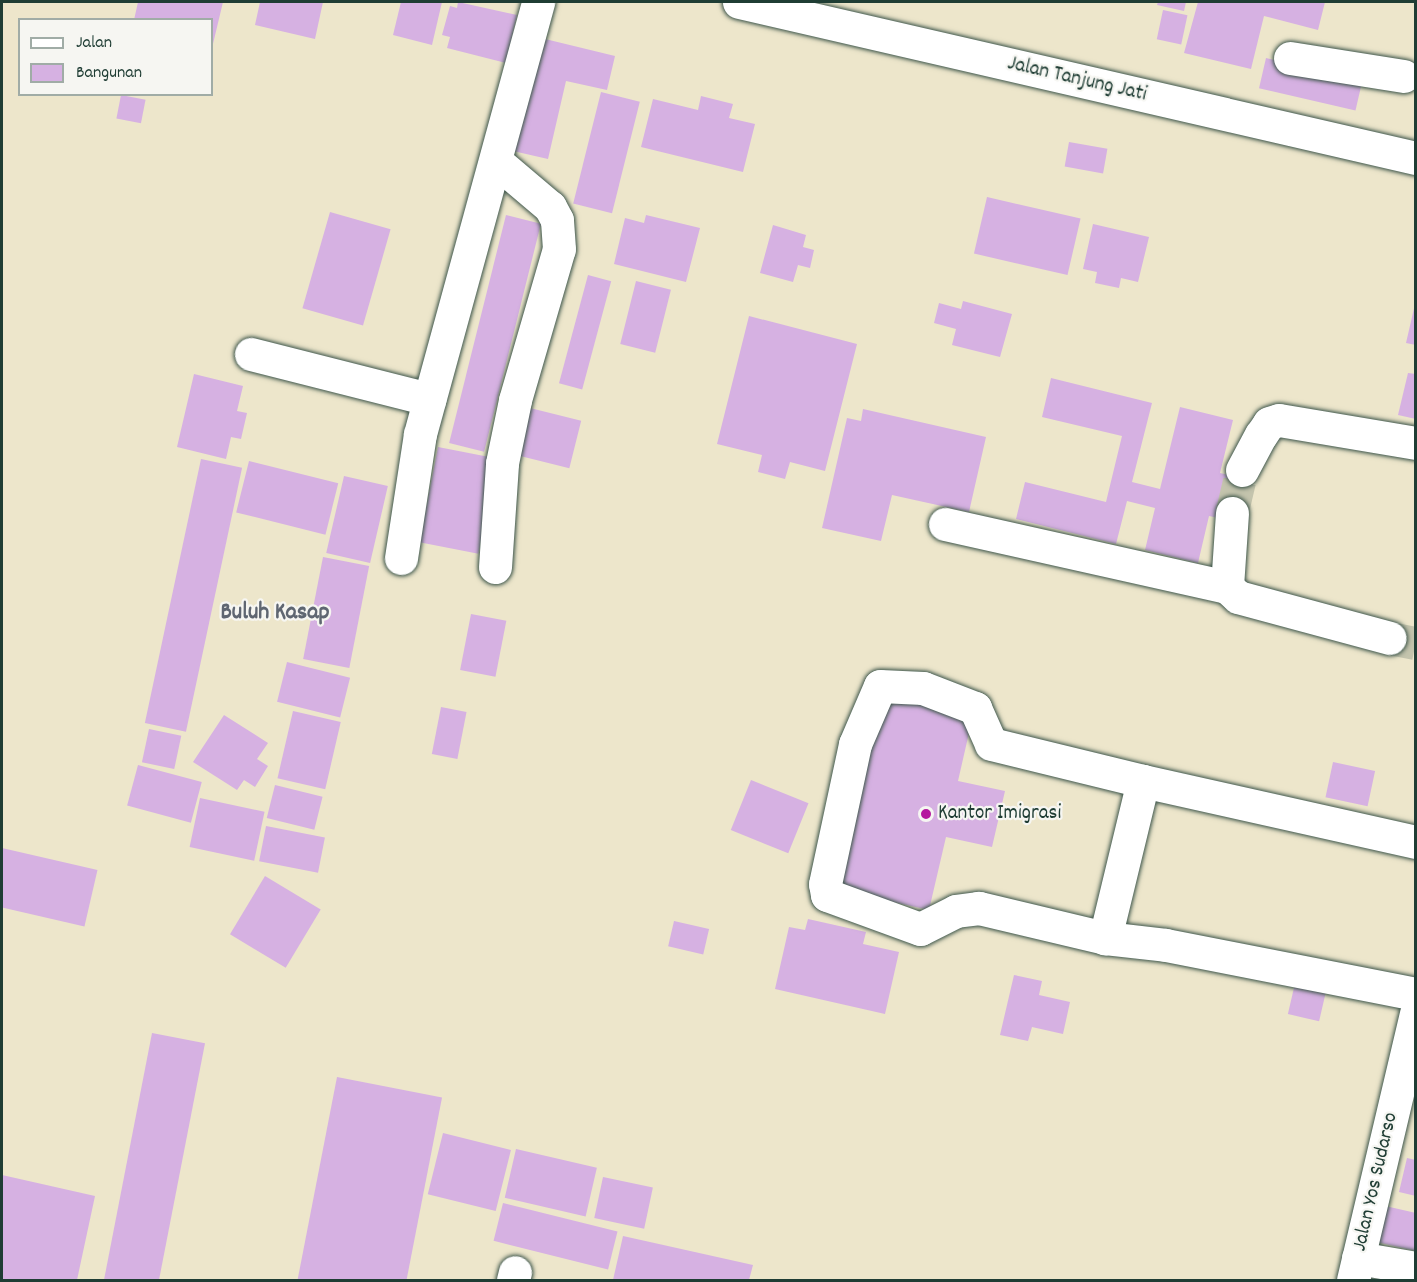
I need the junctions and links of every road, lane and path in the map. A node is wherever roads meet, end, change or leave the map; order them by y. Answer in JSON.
{"nodes":[{"id":1,"x":538,"y":2,"type":"edge"},
{"id":2,"x":739,"y":2,"type":"edge"},
{"id":3,"x":1290,"y":58,"type":"dead end"},
{"id":4,"x":1412,"y":71,"type":"edge"},
{"id":5,"x":1416,"y":158,"type":"edge"},
{"id":6,"x":497,"y":162,"type":"junction"},
{"id":7,"x":251,"y":354,"type":"dead end"},
{"id":8,"x":429,"y":399,"type":"junction"},
{"id":9,"x":1416,"y":443,"type":"edge"},
{"id":10,"x":1242,"y":470,"type":"tunnel mouth"},
{"id":11,"x":1232,"y":513,"type":"tunnel mouth"},
{"id":12,"x":945,"y":524,"type":"dead end"},
{"id":13,"x":400,"y":558,"type":"dead end"},
{"id":14,"x":495,"y":567,"type":"dead end"},
{"id":15,"x":1227,"y":588,"type":"junction"},
{"id":16,"x":1390,"y":638,"type":"tunnel mouth"},
{"id":17,"x":1143,"y":781,"type":"junction"},
{"id":18,"x":1416,"y":842,"type":"edge"},
{"id":19,"x":1105,"y":938,"type":"junction"},
{"id":20,"x":1416,"y":994,"type":"edge"},
{"id":21,"x":1416,"y":1013,"type":"edge"},
{"id":22,"x":1416,"y":1268,"type":"edge"},
{"id":23,"x":1355,"y":1270,"type":"edge"}],
"edges":[{"from":1,"to":6,"type":"street"},
{"from":2,"to":5,"type":"street","name":"Jalan Tanjung Jati"},
{"from":3,"to":4,"type":"street"},
{"from":6,"to":8,"type":"street"},
{"from":6,"to":14,"type":"street"},
{"from":7,"to":8,"type":"street"},
{"from":8,"to":13,"type":"street"},
{"from":9,"to":10,"type":"street"},
{"from":11,"to":15,"type":"street"},
{"from":12,"to":15,"type":"street"},
{"from":15,"to":16,"type":"street"},
{"from":17,"to":18,"type":"street"},
{"from":17,"to":19,"type":"street"},
{"from":17,"to":19,"type":"street"},
{"from":19,"to":20,"type":"street"},
{"from":21,"to":23,"type":"street","name":"Jalan Yos Sudarso"},
{"from":22,"to":23,"type":"street"}]}
